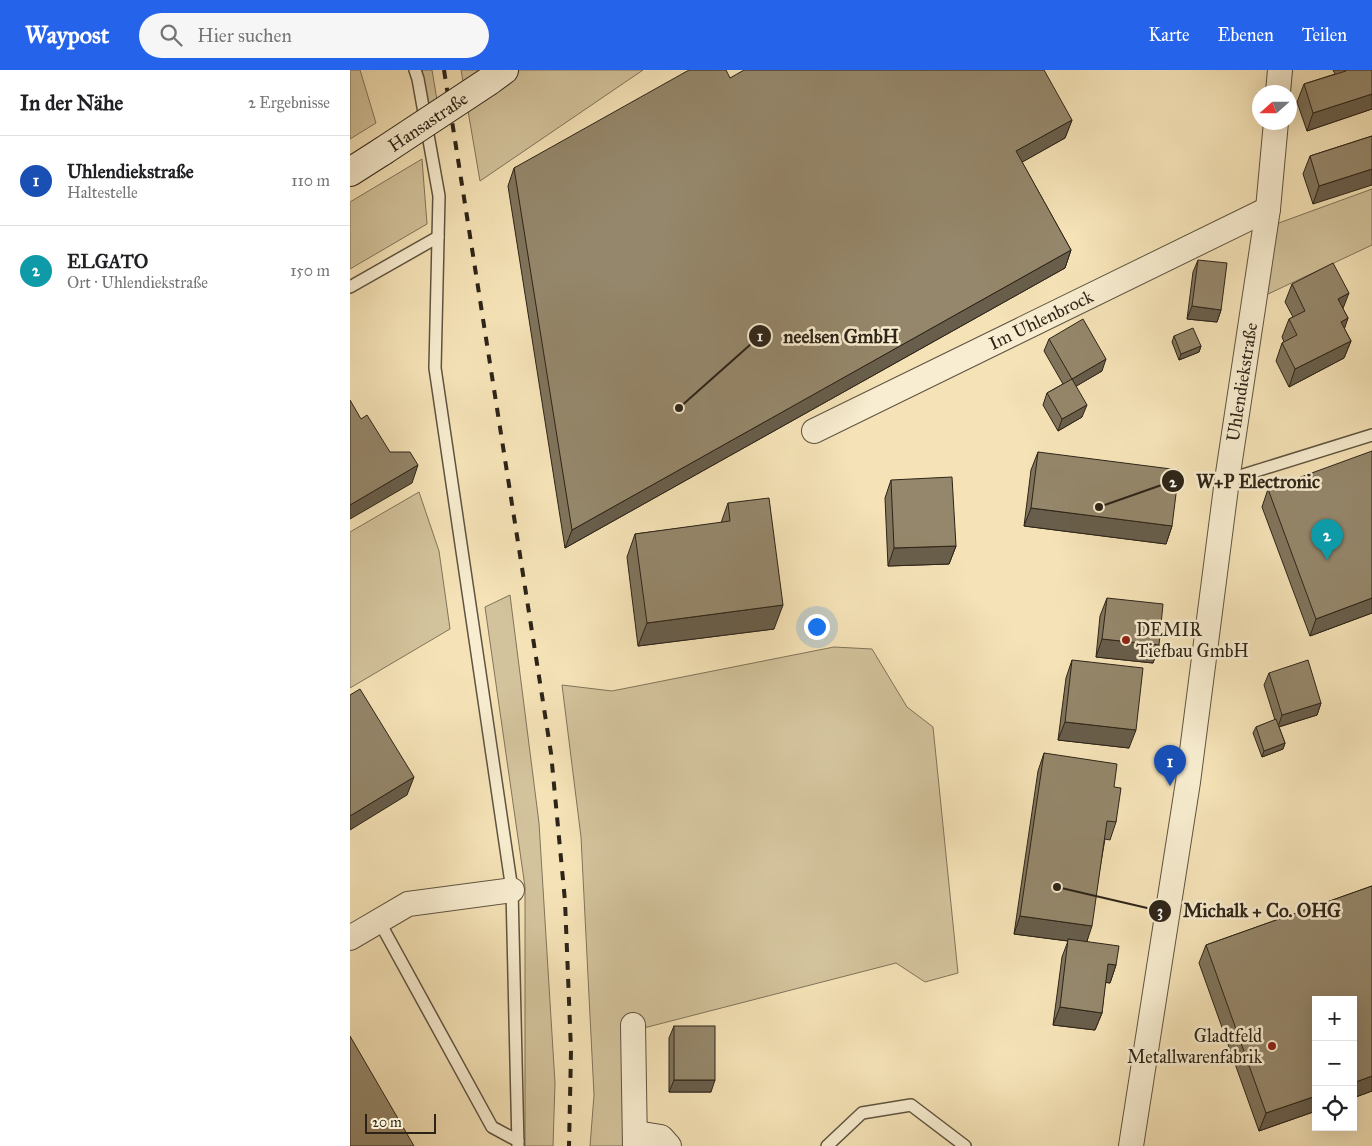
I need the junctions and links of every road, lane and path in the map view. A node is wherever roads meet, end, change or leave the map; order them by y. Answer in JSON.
{"nodes":[{"id":1,"x":415,"y":70,"type":"edge"},
{"id":2,"x":1280,"y":70,"type":"edge"},
{"id":3,"x":497,"y":75,"type":"edge"},
{"id":4,"x":1279,"y":85,"type":"edge"},
{"id":5,"x":1275,"y":130,"type":"edge"},
{"id":6,"x":350,"y":172,"type":"edge"},
{"id":7,"x":1268,"y":208,"type":"junction"},
{"id":8,"x":438,"y":237,"type":"junction"},
{"id":9,"x":350,"y":287,"type":"edge"},
{"id":10,"x":814,"y":430,"type":"dead end"},
{"id":11,"x":1372,"y":435,"type":"edge"},
{"id":12,"x":1227,"y":480,"type":"junction"},
{"id":13,"x":512,"y":890,"type":"junction"},
{"id":14,"x":379,"y":921,"type":"junction"},
{"id":15,"x":350,"y":938,"type":"edge"},
{"id":16,"x":633,"y":1025,"type":"dead end"},
{"id":17,"x":635,"y":1140,"type":"edge"},
{"id":18,"x":518,"y":1143,"type":"edge"},
{"id":19,"x":669,"y":1146,"type":"edge"},
{"id":20,"x":827,"y":1146,"type":"edge"},
{"id":21,"x":965,"y":1146,"type":"edge"},
{"id":22,"x":1131,"y":1146,"type":"edge"}],
"edges":[{"from":1,"to":8,"type":"lane"},
{"from":2,"to":4,"type":"street"},
{"from":3,"to":6,"type":"main road","name":"Hansastraße","bridge":true},
{"from":5,"to":7,"type":"street","name":"Uhlendiekstraße"},
{"from":7,"to":10,"type":"street","name":"Im Uhlenbrock"},
{"from":7,"to":12,"type":"street","name":"Uhlendiekstraße"},
{"from":8,"to":9,"type":"lane"},
{"from":8,"to":13,"type":"lane"},
{"from":11,"to":12,"type":"lane"},
{"from":12,"to":22,"type":"street","name":"Uhlendiekstraße"},
{"from":13,"to":14,"type":"street"},
{"from":13,"to":18,"type":"lane"},
{"from":14,"to":15,"type":"street"},
{"from":14,"to":18,"type":"lane"},
{"from":16,"to":17,"type":"street"},
{"from":17,"to":19,"type":"street"},
{"from":20,"to":21,"type":"lane"}]}
